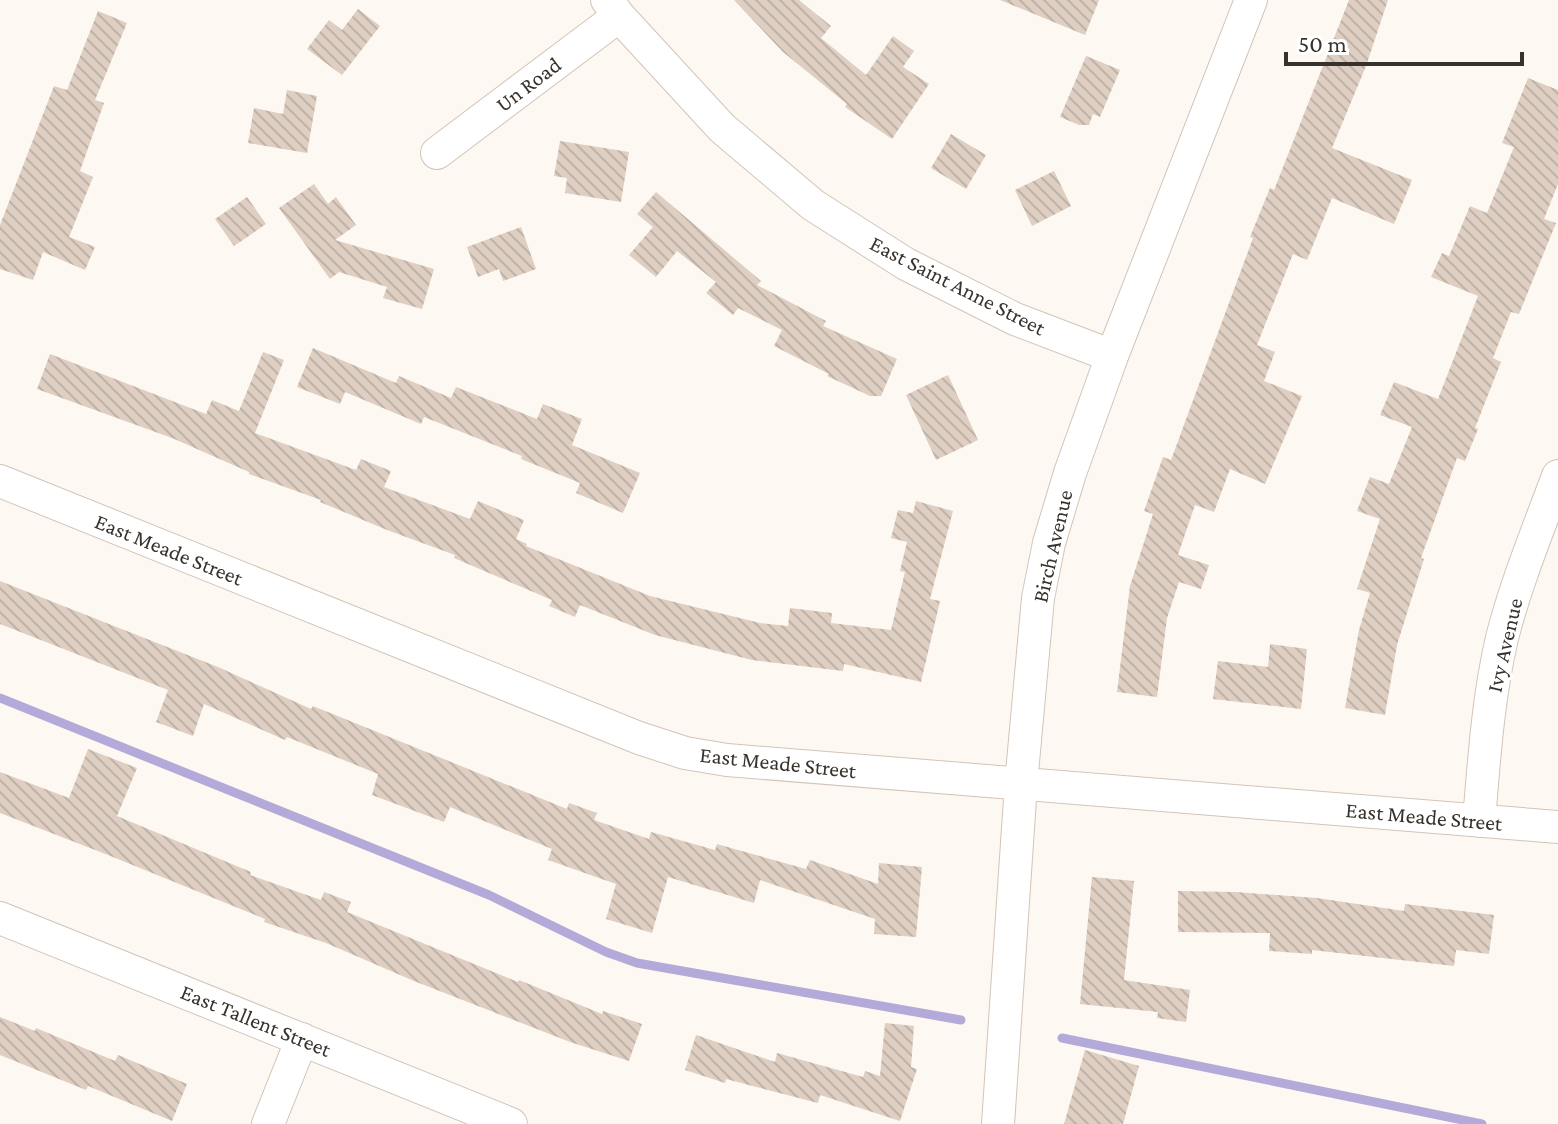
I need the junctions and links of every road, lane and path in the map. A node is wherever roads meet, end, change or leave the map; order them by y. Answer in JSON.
{"nodes":[{"id":1,"x":1251,"y":0,"type":"edge"},
{"id":2,"x":613,"y":8,"type":"edge"},
{"id":3,"x":437,"y":153,"type":"dead end"},
{"id":4,"x":1112,"y":356,"type":"junction"},
{"id":5,"x":1558,"y":476,"type":"edge"},
{"id":6,"x":0,"y":481,"type":"edge"},
{"id":7,"x":1021,"y":784,"type":"junction"},
{"id":8,"x":1479,"y":821,"type":"junction"},
{"id":9,"x":1558,"y":827,"type":"edge"},
{"id":10,"x":0,"y":918,"type":"edge"},
{"id":11,"x":302,"y":1039,"type":"junction"},
{"id":12,"x":268,"y":1124,"type":"edge"},
{"id":13,"x":511,"y":1124,"type":"edge"},
{"id":14,"x":998,"y":1124,"type":"edge"}],
"edges":[{"from":1,"to":4,"type":"street","name":"Birch Avenue"},
{"from":2,"to":3,"type":"street","name":"Un Road"},
{"from":2,"to":4,"type":"street","name":"East Saint Anne Street"},
{"from":4,"to":7,"type":"street","name":"Birch Avenue"},
{"from":5,"to":8,"type":"street","name":"Ivy Avenue"},
{"from":6,"to":7,"type":"street","name":"East Meade Street"},
{"from":7,"to":8,"type":"street","name":"East Meade Street"},
{"from":7,"to":14,"type":"street","name":"Birch Avenue"},
{"from":8,"to":9,"type":"street","name":"East Meade Street"},
{"from":10,"to":11,"type":"street","name":"East Tallent Street"},
{"from":11,"to":12,"type":"street"},
{"from":11,"to":13,"type":"street","name":"East Tallent Street"}]}
